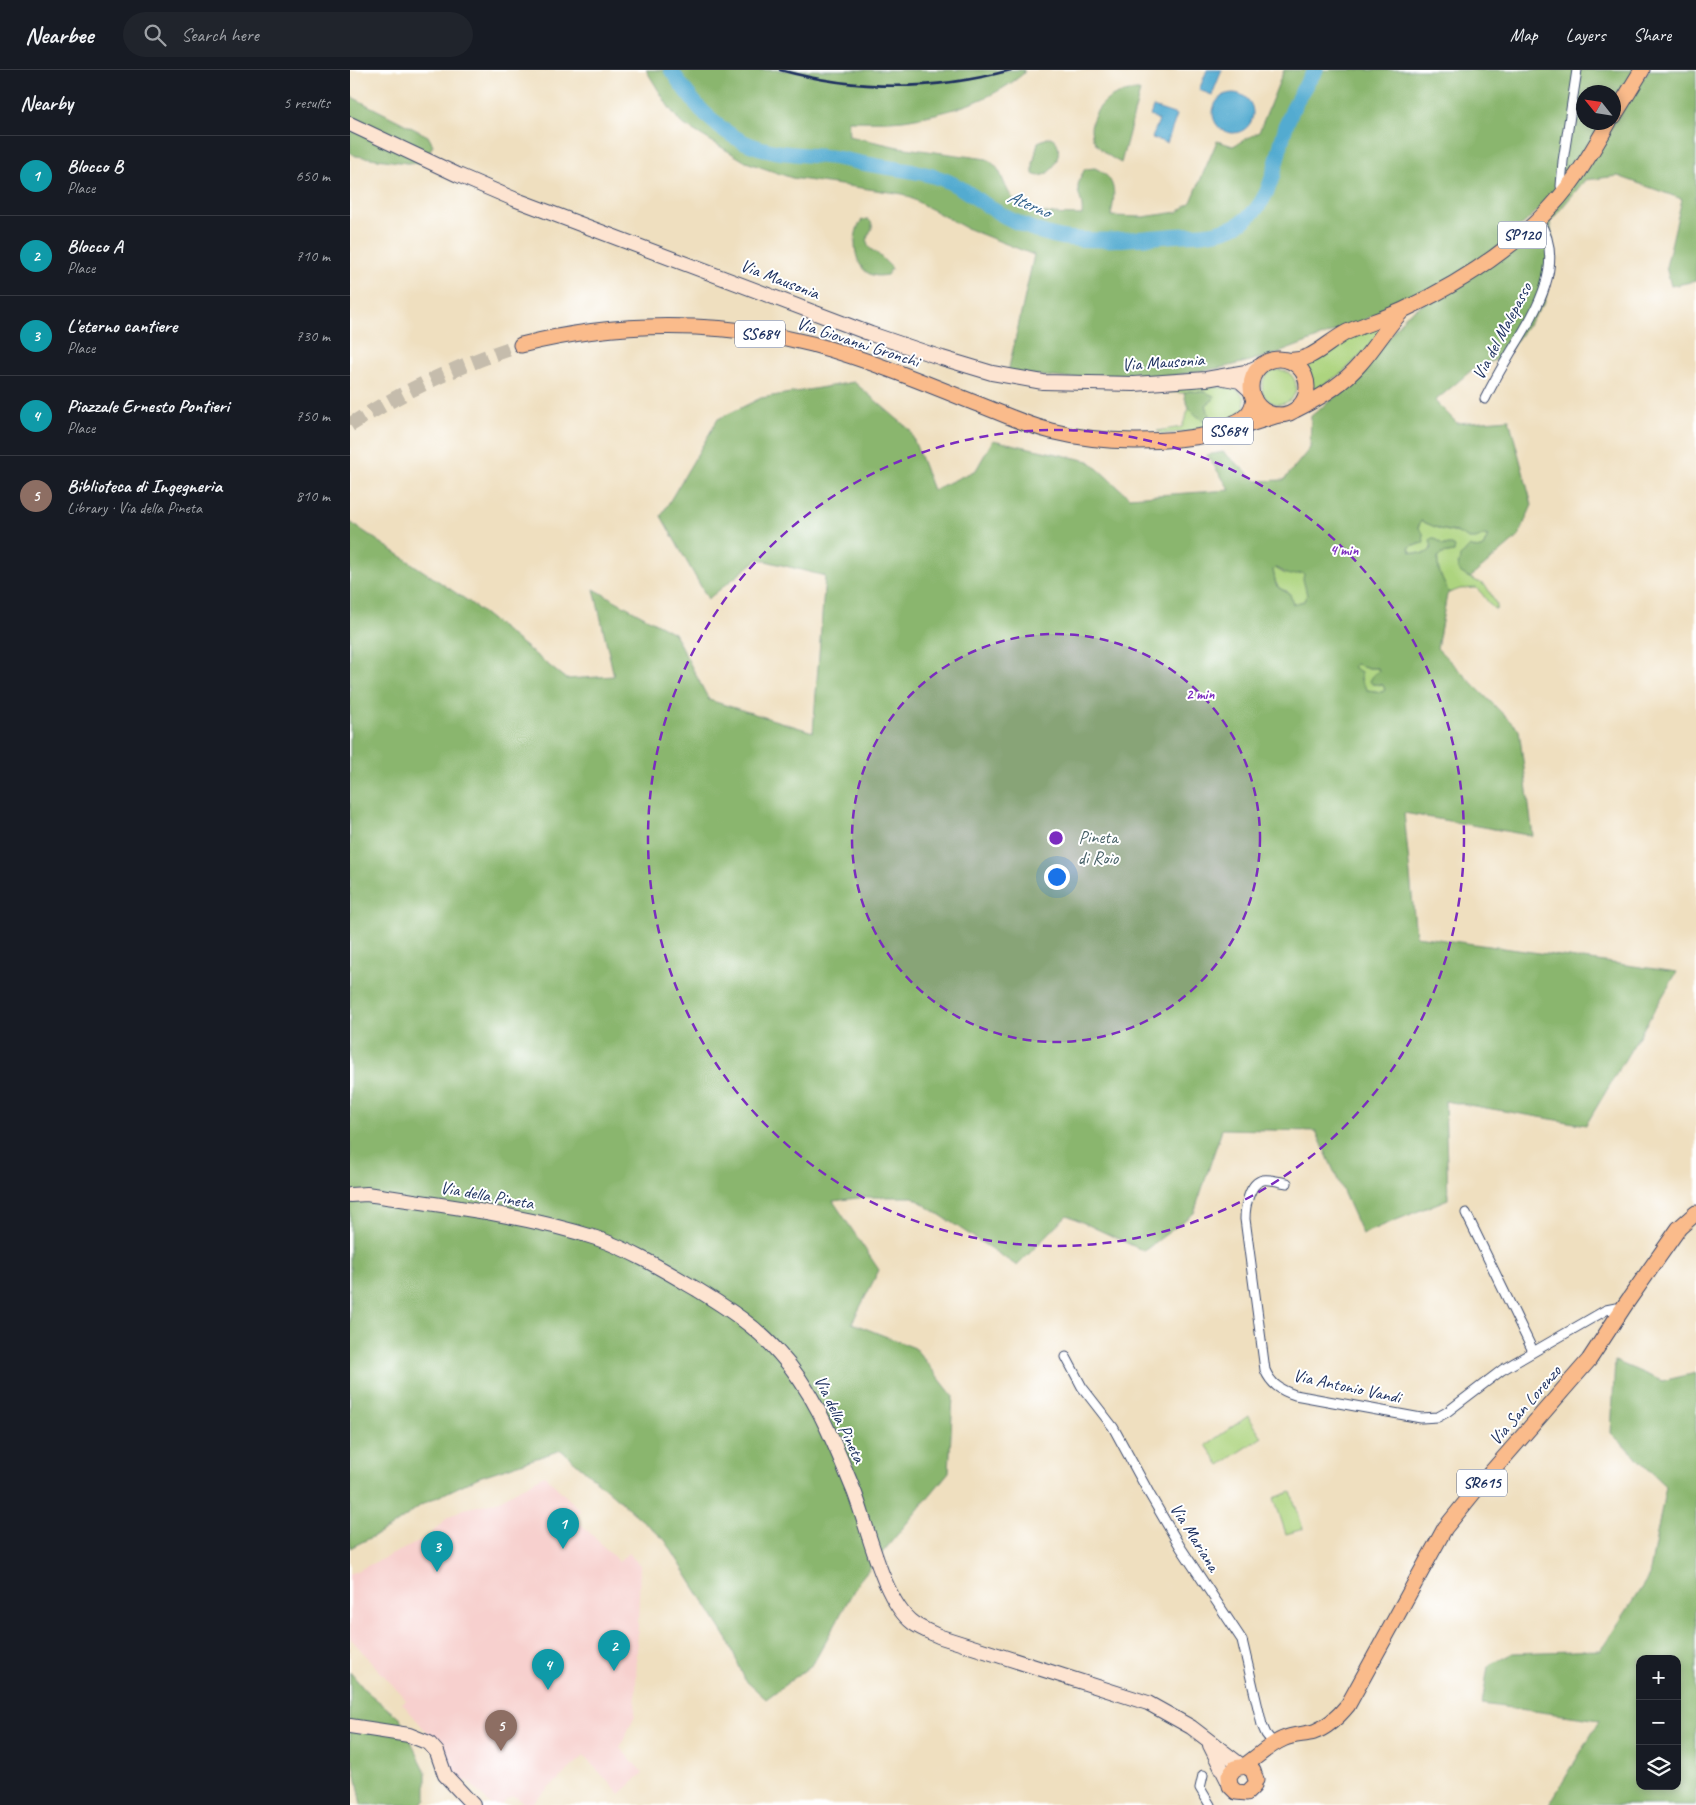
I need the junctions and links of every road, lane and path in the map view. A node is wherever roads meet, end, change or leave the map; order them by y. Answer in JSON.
{"nodes":[{"id":1,"x":1577,"y":70,"type":"edge"},
{"id":2,"x":1642,"y":70,"type":"edge"},
{"id":3,"x":1621,"y":104,"type":"edge"},
{"id":4,"x":350,"y":124,"type":"edge"},
{"id":5,"x":1605,"y":130,"type":"edge"},
{"id":6,"x":1564,"y":191,"type":"junction"},
{"id":7,"x":1538,"y":220,"type":"junction"},
{"id":8,"x":1402,"y":311,"type":"junction"},
{"id":9,"x":521,"y":345,"type":"tunnel mouth"},
{"id":10,"x":1287,"y":360,"type":"junction"},
{"id":11,"x":1262,"y":365,"type":"junction"},
{"id":12,"x":1216,"y":377,"type":"junction"},
{"id":13,"x":1252,"y":395,"type":"junction"},
{"id":14,"x":1485,"y":399,"type":"dead end"},
{"id":15,"x":1284,"y":414,"type":"junction"},
{"id":16,"x":1176,"y":438,"type":"junction"},
{"id":17,"x":1288,"y":1183,"type":"dead end"},
{"id":18,"x":350,"y":1195,"type":"edge"},
{"id":19,"x":1466,"y":1213,"type":"dead end"},
{"id":20,"x":1696,"y":1213,"type":"edge"},
{"id":21,"x":1622,"y":1310,"type":"junction"},
{"id":22,"x":1534,"y":1351,"type":"junction"},
{"id":23,"x":1066,"y":1357,"type":"dead end"},
{"id":24,"x":350,"y":1726,"type":"edge"},
{"id":25,"x":1200,"y":1734,"type":"junction"},
{"id":26,"x":1272,"y":1746,"type":"junction"},
{"id":27,"x":1243,"y":1766,"type":"junction"},
{"id":28,"x":1203,"y":1775,"type":"dead end"},
{"id":29,"x":1255,"y":1783,"type":"junction"},
{"id":30,"x":1232,"y":1787,"type":"junction"},
{"id":31,"x":473,"y":1805,"type":"edge"},
{"id":32,"x":1210,"y":1805,"type":"edge"},
{"id":33,"x":1241,"y":1805,"type":"edge"},
{"id":34,"x":1252,"y":1805,"type":"edge"}],
"edges":[{"from":1,"to":6,"type":"street"},
{"from":2,"to":3,"type":"main road"},
{"from":4,"to":12,"type":"main road","name":"Via Mausonia"},
{"from":5,"to":6,"type":"main road","number":"SP120"},
{"from":6,"to":7,"type":"main road","number":"SP120"},
{"from":7,"to":8,"type":"main road","number":"SP120"},
{"from":7,"to":14,"type":"street","name":"Via del Malepasso"},
{"from":8,"to":10,"type":"main road","number":"SP120"},
{"from":8,"to":15,"type":"main road","number":"SP120"},
{"from":9,"to":16,"type":"main road","name":"Via Giovanni Gronchi","number":"SS684"},
{"from":10,"to":11,"type":"main road"},
{"from":10,"to":15,"type":"main road"},
{"from":11,"to":12,"type":"main road","name":"Via Mausonia"},
{"from":11,"to":13,"type":"main road","name":"Via Giovanni Gronchi"},
{"from":12,"to":13,"type":"main road","name":"Via Mausonia"},
{"from":13,"to":15,"type":"main road"},
{"from":13,"to":16,"type":"main road","name":"Via Giovanni Gronchi","number":"SS684"},
{"from":15,"to":16,"type":"main road","name":"Via Giovanni Gronchi","number":"SS684"},
{"from":17,"to":22,"type":"street","name":"Via Antonio Vandi"},
{"from":18,"to":25,"type":"main road","name":"Via della Pineta"},
{"from":19,"to":22,"type":"street"},
{"from":20,"to":21,"type":"main road","name":"Via San Lorenzo","number":"SR615"},
{"from":21,"to":22,"type":"street","name":"Via Antonio Vandi"},
{"from":21,"to":26,"type":"main road","name":"Via San Lorenzo","number":"SR615"},
{"from":23,"to":26,"type":"street","name":"Via Mariana"},
{"from":24,"to":31,"type":"main road"},
{"from":25,"to":27,"type":"main road","name":"Via della Pineta"},
{"from":25,"to":30,"type":"main road","name":"Via della Pineta"},
{"from":26,"to":27,"type":"main road","name":"Via San Lorenzo","number":"SR615"},
{"from":26,"to":29,"type":"main road"},
{"from":27,"to":29,"type":"main road"},
{"from":27,"to":30,"type":"main road","number":"SR615"},
{"from":28,"to":32,"type":"street"},
{"from":29,"to":30,"type":"main road"},
{"from":29,"to":34,"type":"main road"},
{"from":30,"to":33,"type":"main road"}]}
